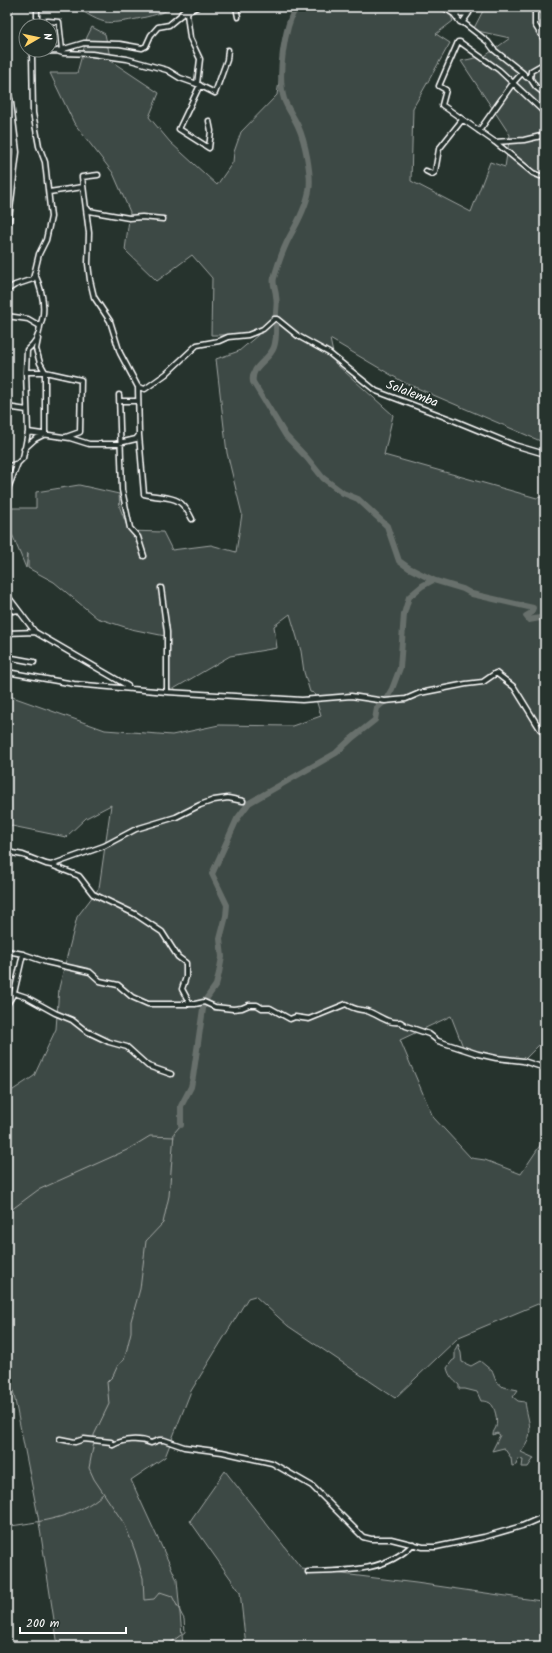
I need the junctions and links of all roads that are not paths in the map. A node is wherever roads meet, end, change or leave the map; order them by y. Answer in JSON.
{"nodes":[{"id":1,"x":9,"y":7,"type":"edge"},
{"id":2,"x":37,"y":7,"type":"edge"},
{"id":3,"x":197,"y":7,"type":"edge"},
{"id":4,"x":236,"y":7,"type":"edge"},
{"id":5,"x":444,"y":7,"type":"edge"},
{"id":6,"x":469,"y":7,"type":"edge"},
{"id":7,"x":535,"y":7,"type":"edge"},
{"id":8,"x":187,"y":8,"type":"edge"},
{"id":9,"x":469,"y":13,"type":"junction"},
{"id":10,"x":454,"y":14,"type":"junction"},
{"id":11,"x":7,"y":16,"type":"edge"},
{"id":12,"x":238,"y":17,"type":"dead end"},
{"id":13,"x":37,"y":18,"type":"edge"},
{"id":14,"x":58,"y":22,"type":"edge"},
{"id":15,"x":462,"y":23,"type":"junction"},
{"id":16,"x":545,"y":41,"type":"edge"},
{"id":17,"x":62,"y":50,"type":"junction"},
{"id":18,"x":228,"y":50,"type":"dead end"},
{"id":19,"x":58,"y":51,"type":"edge"},
{"id":20,"x":58,"y":52,"type":"edge"},
{"id":21,"x":32,"y":58,"type":"edge"},
{"id":22,"x":545,"y":63,"type":"edge"},
{"id":23,"x":531,"y":70,"type":"junction"},
{"id":24,"x":523,"y":73,"type":"junction"},
{"id":25,"x":530,"y":78,"type":"junction"},
{"id":26,"x":513,"y":83,"type":"junction"},
{"id":27,"x":198,"y":85,"type":"junction"},
{"id":28,"x":7,"y":92,"type":"edge"},
{"id":29,"x":545,"y":94,"type":"edge"},
{"id":30,"x":545,"y":113,"type":"edge"},
{"id":31,"x":462,"y":120,"type":"junction"},
{"id":32,"x":209,"y":122,"type":"dead end"},
{"id":33,"x":479,"y":131,"type":"junction"},
{"id":34,"x":545,"y":135,"type":"edge"},
{"id":35,"x":495,"y":142,"type":"junction"},
{"id":36,"x":426,"y":171,"type":"dead end"},
{"id":37,"x":98,"y":175,"type":"dead end"},
{"id":38,"x":545,"y":176,"type":"edge"},
{"id":39,"x":83,"y":187,"type":"junction"},
{"id":40,"x":49,"y":192,"type":"junction"},
{"id":41,"x":12,"y":193,"type":"junction"},
{"id":42,"x":7,"y":199,"type":"edge"},
{"id":43,"x":87,"y":208,"type":"junction"},
{"id":44,"x":163,"y":219,"type":"dead end"},
{"id":45,"x":7,"y":224,"type":"edge"},
{"id":46,"x":35,"y":274,"type":"junction"},
{"id":47,"x":7,"y":290,"type":"edge"},
{"id":48,"x":7,"y":316,"type":"edge"},
{"id":49,"x":40,"y":326,"type":"junction"},
{"id":50,"x":39,"y":335,"type":"junction"},
{"id":51,"x":26,"y":372,"type":"junction"},
{"id":52,"x":45,"y":372,"type":"junction"},
{"id":53,"x":138,"y":388,"type":"junction"},
{"id":54,"x":120,"y":395,"type":"dead end"},
{"id":55,"x":120,"y":401,"type":"junction"},
{"id":56,"x":138,"y":401,"type":"junction"},
{"id":57,"x":7,"y":408,"type":"edge"},
{"id":58,"x":27,"y":410,"type":"junction"},
{"id":59,"x":28,"y":432,"type":"junction"},
{"id":60,"x":45,"y":434,"type":"junction"},
{"id":61,"x":139,"y":435,"type":"junction"},
{"id":62,"x":66,"y":438,"type":"junction"},
{"id":63,"x":122,"y":443,"type":"junction"},
{"id":64,"x":24,"y":449,"type":"junction"},
{"id":65,"x":545,"y":454,"type":"edge"},
{"id":66,"x":18,"y":463,"type":"junction"},
{"id":67,"x":7,"y":467,"type":"edge"},
{"id":68,"x":7,"y":491,"type":"edge"},
{"id":69,"x":192,"y":519,"type":"dead end"},
{"id":70,"x":144,"y":556,"type":"dead end"},
{"id":71,"x":161,"y":588,"type":"dead end"},
{"id":72,"x":7,"y":595,"type":"edge"},
{"id":73,"x":7,"y":607,"type":"edge"},
{"id":74,"x":18,"y":610,"type":"junction"},
{"id":75,"x":35,"y":632,"type":"junction"},
{"id":76,"x":7,"y":633,"type":"edge"},
{"id":77,"x":7,"y":657,"type":"edge"},
{"id":78,"x":34,"y":662,"type":"dead end"},
{"id":79,"x":7,"y":672,"type":"edge"},
{"id":80,"x":146,"y":690,"type":"junction"},
{"id":81,"x":167,"y":692,"type":"junction"},
{"id":82,"x":545,"y":733,"type":"edge"},
{"id":83,"x":243,"y":801,"type":"dead end"},
{"id":84,"x":7,"y":852,"type":"edge"},
{"id":85,"x":51,"y":865,"type":"junction"},
{"id":86,"x":7,"y":951,"type":"edge"},
{"id":87,"x":23,"y":954,"type":"junction"},
{"id":88,"x":14,"y":993,"type":"junction"},
{"id":89,"x":7,"y":1002,"type":"edge"},
{"id":90,"x":190,"y":1004,"type":"junction"},
{"id":91,"x":545,"y":1068,"type":"edge"},
{"id":92,"x":171,"y":1074,"type":"dead end"},
{"id":93,"x":60,"y":1439,"type":"dead end"},
{"id":94,"x":545,"y":1516,"type":"edge"},
{"id":95,"x":413,"y":1544,"type":"junction"},
{"id":96,"x":308,"y":1572,"type":"dead end"}],
"edges":[{"from":1,"to":11,"type":"street"},
{"from":2,"to":13,"type":"street"},
{"from":3,"to":8,"type":"street"},
{"from":4,"to":12,"type":"street"},
{"from":5,"to":10,"type":"street"},
{"from":6,"to":9,"type":"street"},
{"from":7,"to":16,"type":"street"},
{"from":8,"to":17,"type":"street"},
{"from":8,"to":27,"type":"street"},
{"from":9,"to":10,"type":"street"},
{"from":9,"to":15,"type":"street"},
{"from":10,"to":15,"type":"street"},
{"from":14,"to":17,"type":"street"},
{"from":15,"to":24,"type":"street"},
{"from":17,"to":19,"type":"street"},
{"from":18,"to":27,"type":"street"},
{"from":20,"to":27,"type":"street"},
{"from":21,"to":40,"type":"street"},
{"from":22,"to":23,"type":"street"},
{"from":23,"to":24,"type":"street"},
{"from":23,"to":25,"type":"street"},
{"from":24,"to":25,"type":"street"},
{"from":24,"to":26,"type":"street"},
{"from":25,"to":29,"type":"street"},
{"from":26,"to":30,"type":"street"},
{"from":26,"to":31,"type":"street"},
{"from":26,"to":33,"type":"street"},
{"from":27,"to":32,"type":"street"},
{"from":28,"to":41,"type":"street"},
{"from":31,"to":33,"type":"street"},
{"from":31,"to":36,"type":"street"},
{"from":33,"to":35,"type":"street"},
{"from":34,"to":35,"type":"street"},
{"from":35,"to":38,"type":"street"},
{"from":37,"to":39,"type":"street"},
{"from":39,"to":40,"type":"street"},
{"from":39,"to":43,"type":"street"},
{"from":40,"to":46,"type":"street"},
{"from":41,"to":42,"type":"street"},
{"from":41,"to":45,"type":"street"},
{"from":43,"to":44,"type":"street"},
{"from":43,"to":53,"type":"street"},
{"from":46,"to":47,"type":"street"},
{"from":46,"to":49,"type":"street"},
{"from":48,"to":49,"type":"street"},
{"from":49,"to":50,"type":"street"},
{"from":50,"to":51,"type":"street"},
{"from":50,"to":52,"type":"street"},
{"from":51,"to":52,"type":"street"},
{"from":51,"to":58,"type":"street"},
{"from":52,"to":60,"type":"street"},
{"from":52,"to":62,"type":"street"},
{"from":53,"to":56,"type":"street"},
{"from":53,"to":65,"type":"street","name":"Solalemba"},
{"from":54,"to":55,"type":"street"},
{"from":55,"to":56,"type":"street"},
{"from":55,"to":63,"type":"street"},
{"from":56,"to":61,"type":"street"},
{"from":57,"to":58,"type":"street"},
{"from":58,"to":59,"type":"street"},
{"from":59,"to":60,"type":"street"},
{"from":59,"to":64,"type":"street"},
{"from":60,"to":62,"type":"street"},
{"from":60,"to":64,"type":"street"},
{"from":61,"to":63,"type":"street"},
{"from":61,"to":69,"type":"street"},
{"from":62,"to":63,"type":"street"},
{"from":63,"to":70,"type":"street"},
{"from":64,"to":66,"type":"street"},
{"from":66,"to":67,"type":"street"},
{"from":66,"to":68,"type":"street"},
{"from":71,"to":81,"type":"street"},
{"from":72,"to":74,"type":"street"},
{"from":73,"to":74,"type":"street"},
{"from":74,"to":75,"type":"street"},
{"from":75,"to":76,"type":"street"},
{"from":75,"to":80,"type":"street"},
{"from":77,"to":78,"type":"street"},
{"from":79,"to":80,"type":"street"},
{"from":80,"to":81,"type":"street"},
{"from":81,"to":82,"type":"street"},
{"from":83,"to":85,"type":"street"},
{"from":84,"to":85,"type":"street"},
{"from":85,"to":90,"type":"street"},
{"from":86,"to":87,"type":"street"},
{"from":87,"to":88,"type":"street"},
{"from":87,"to":90,"type":"street"},
{"from":88,"to":89,"type":"street"},
{"from":88,"to":92,"type":"street"},
{"from":90,"to":91,"type":"street"},
{"from":93,"to":95,"type":"street"},
{"from":94,"to":95,"type":"street"},
{"from":95,"to":96,"type":"street"}]}
